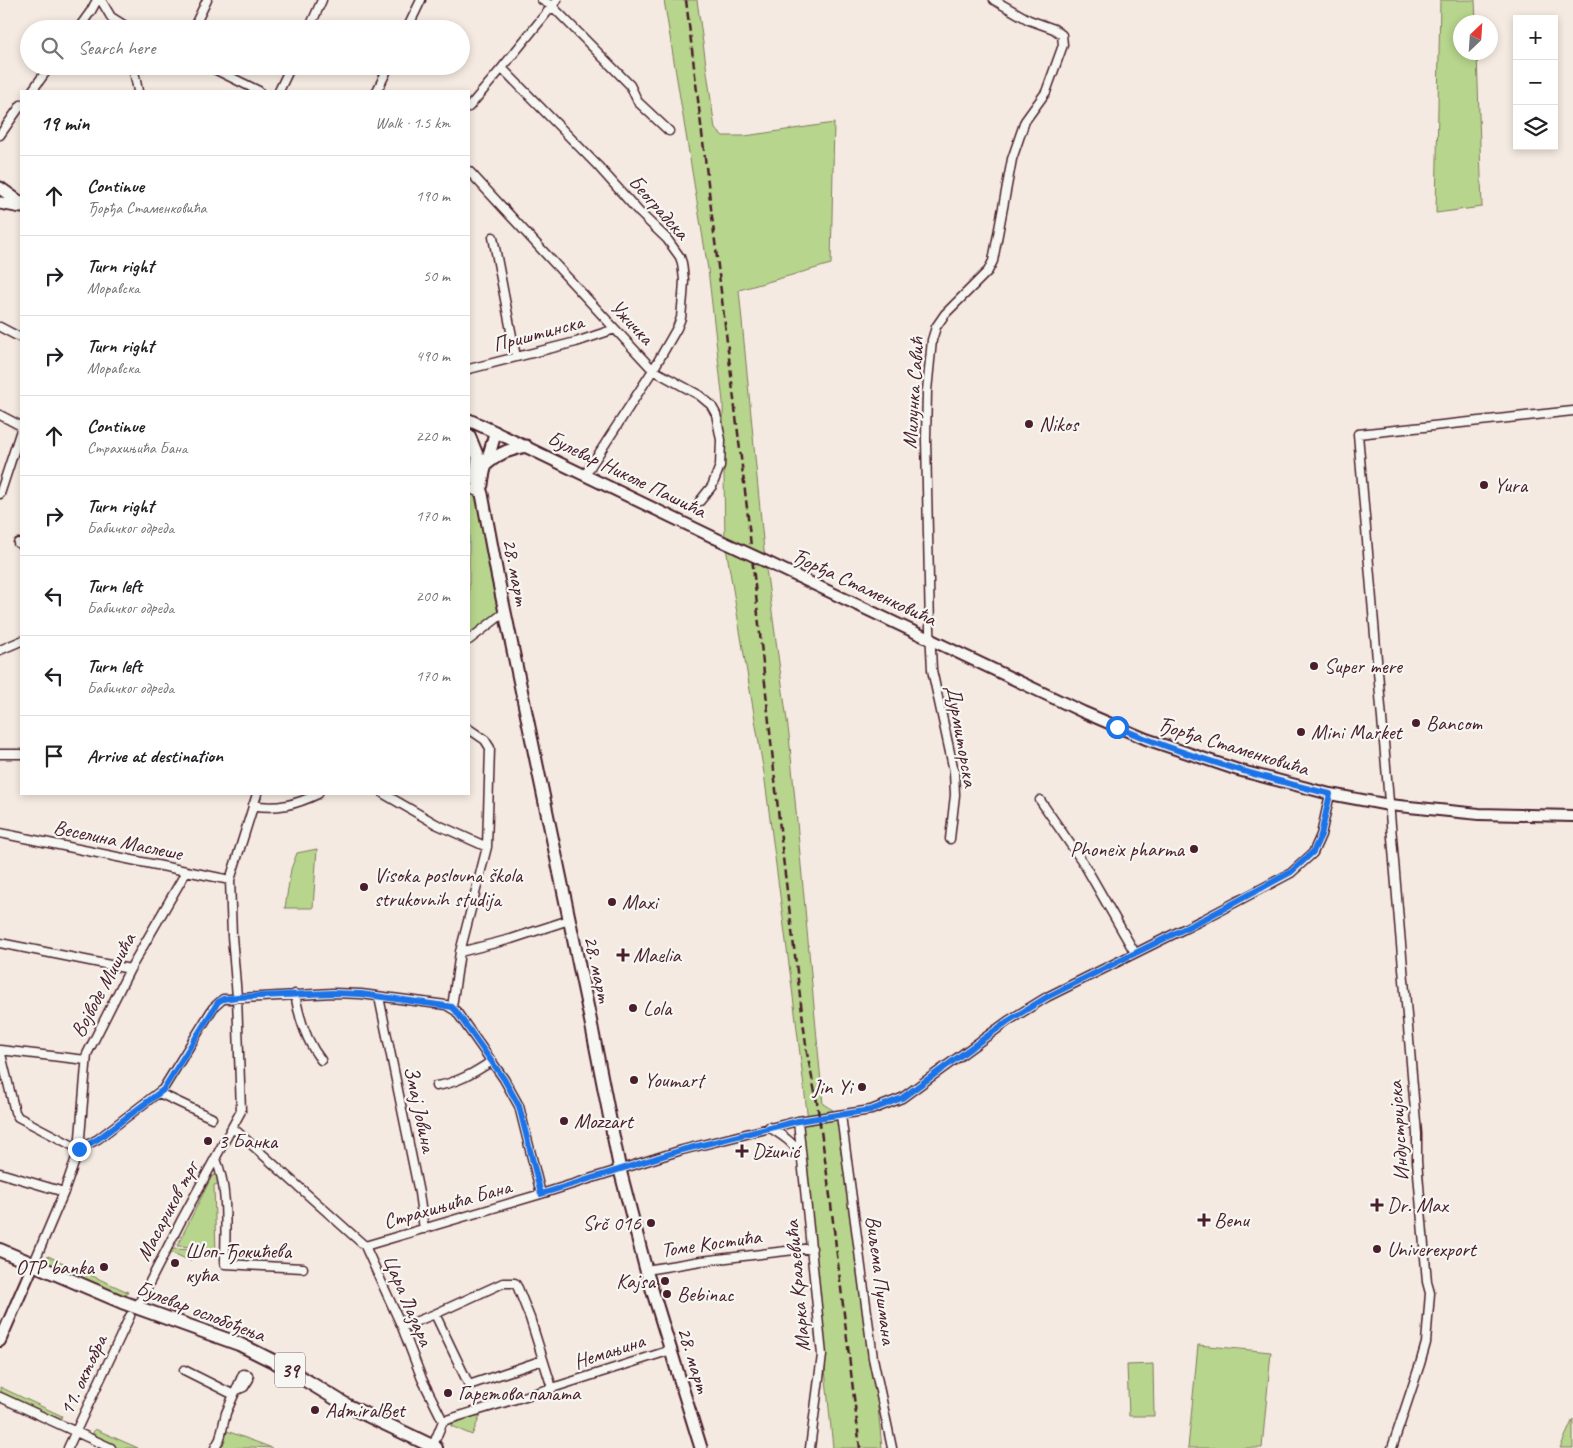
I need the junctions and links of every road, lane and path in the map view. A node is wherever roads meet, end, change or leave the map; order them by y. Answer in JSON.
{"nodes":[{"id":1,"x":97,"y":0,"type":"edge"},
{"id":2,"x":101,"y":0,"type":"edge"},
{"id":3,"x":207,"y":0,"type":"edge"},
{"id":4,"x":322,"y":0,"type":"edge"},
{"id":5,"x":421,"y":0,"type":"edge"},
{"id":6,"x":542,"y":0,"type":"edge"},
{"id":7,"x":994,"y":0,"type":"edge"},
{"id":8,"x":554,"y":3,"type":"edge"},
{"id":9,"x":84,"y":20,"type":"edge"},
{"id":10,"x":116,"y":20,"type":"edge"},
{"id":11,"x":197,"y":20,"type":"edge"},
{"id":12,"x":312,"y":20,"type":"edge"},
{"id":13,"x":411,"y":20,"type":"edge"},
{"id":14,"x":502,"y":68,"type":"junction"},
{"id":15,"x":44,"y":75,"type":"edge"},
{"id":16,"x":135,"y":75,"type":"edge"},
{"id":17,"x":226,"y":75,"type":"edge"},
{"id":18,"x":286,"y":75,"type":"edge"},
{"id":19,"x":385,"y":75,"type":"edge"},
{"id":20,"x":33,"y":90,"type":"edge"},
{"id":21,"x":138,"y":90,"type":"edge"},
{"id":22,"x":257,"y":90,"type":"edge"},
{"id":23,"x":278,"y":90,"type":"edge"},
{"id":24,"x":377,"y":90,"type":"edge"},
{"id":25,"x":20,"y":106,"type":"edge"},
{"id":26,"x":470,"y":106,"type":"edge"},
{"id":27,"x":669,"y":131,"type":"dead end"},
{"id":28,"x":0,"y":136,"type":"edge"},
{"id":29,"x":470,"y":172,"type":"edge"},
{"id":30,"x":0,"y":188,"type":"edge"},
{"id":31,"x":20,"y":202,"type":"edge"},
{"id":32,"x":0,"y":203,"type":"edge"},
{"id":33,"x":20,"y":207,"type":"edge"},
{"id":34,"x":494,"y":237,"type":"dead end"},
{"id":35,"x":0,"y":328,"type":"edge"},
{"id":36,"x":615,"y":329,"type":"junction"},
{"id":37,"x":20,"y":338,"type":"edge"},
{"id":38,"x":516,"y":357,"type":"junction"},
{"id":39,"x":470,"y":369,"type":"edge"},
{"id":40,"x":653,"y":370,"type":"junction"},
{"id":41,"x":1573,"y":410,"type":"edge"},
{"id":42,"x":0,"y":414,"type":"edge"},
{"id":43,"x":470,"y":420,"type":"edge"},
{"id":44,"x":20,"y":425,"type":"edge"},
{"id":45,"x":495,"y":432,"type":"junction"},
{"id":46,"x":20,"y":433,"type":"edge"},
{"id":47,"x":470,"y":437,"type":"edge"},
{"id":48,"x":526,"y":446,"type":"junction"},
{"id":49,"x":482,"y":460,"type":"junction"},
{"id":50,"x":585,"y":475,"type":"junction"},
{"id":51,"x":470,"y":488,"type":"edge"},
{"id":52,"x":482,"y":492,"type":"junction"},
{"id":53,"x":0,"y":494,"type":"edge"},
{"id":54,"x":700,"y":501,"type":"dead end"},
{"id":55,"x":769,"y":563,"type":"joint"},
{"id":56,"x":505,"y":612,"type":"junction"},
{"id":57,"x":470,"y":639,"type":"edge"},
{"id":58,"x":20,"y":640,"type":"edge"},
{"id":59,"x":931,"y":640,"type":"junction"},
{"id":60,"x":0,"y":650,"type":"edge"},
{"id":61,"x":470,"y":730,"type":"edge"},
{"id":62,"x":0,"y":754,"type":"edge"},
{"id":63,"x":20,"y":754,"type":"edge"},
{"id":64,"x":1330,"y":794,"type":"junction"},
{"id":65,"x":257,"y":795,"type":"edge"},
{"id":66,"x":316,"y":795,"type":"edge"},
{"id":67,"x":386,"y":795,"type":"edge"},
{"id":68,"x":1040,"y":800,"type":"dead end"},
{"id":69,"x":253,"y":805,"type":"junction"},
{"id":70,"x":1389,"y":805,"type":"junction"},
{"id":71,"x":1573,"y":816,"type":"edge"},
{"id":72,"x":0,"y":833,"type":"edge"},
{"id":73,"x":950,"y":839,"type":"dead end"},
{"id":74,"x":487,"y":847,"type":"junction"},
{"id":75,"x":186,"y":872,"type":"junction"},
{"id":76,"x":230,"y":880,"type":"junction"},
{"id":77,"x":569,"y":920,"type":"junction"},
{"id":78,"x":0,"y":943,"type":"edge"},
{"id":79,"x":460,"y":952,"type":"junction"},
{"id":80,"x":1135,"y":952,"type":"junction"},
{"id":81,"x":130,"y":969,"type":"junction"},
{"id":82,"x":295,"y":994,"type":"junction"},
{"id":83,"x":237,"y":997,"type":"junction"},
{"id":84,"x":379,"y":997,"type":"junction"},
{"id":85,"x":452,"y":1007,"type":"junction"},
{"id":86,"x":0,"y":1050,"type":"edge"},
{"id":87,"x":86,"y":1060,"type":"junction"},
{"id":88,"x":322,"y":1060,"type":"dead end"},
{"id":89,"x":492,"y":1061,"type":"junction"},
{"id":90,"x":436,"y":1086,"type":"dead end"},
{"id":91,"x":159,"y":1093,"type":"junction"},
{"id":92,"x":841,"y":1115,"type":"junction"},
{"id":93,"x":212,"y":1118,"type":"dead end"},
{"id":94,"x":798,"y":1121,"type":"junction"},
{"id":95,"x":769,"y":1127,"type":"junction"},
{"id":96,"x":233,"y":1128,"type":"junction"},
{"id":97,"x":79,"y":1149,"type":"junction"},
{"id":98,"x":801,"y":1156,"type":"junction"},
{"id":99,"x":216,"y":1159,"type":"junction"},
{"id":100,"x":620,"y":1170,"type":"junction"},
{"id":101,"x":0,"y":1173,"type":"edge"},
{"id":102,"x":64,"y":1192,"type":"junction"},
{"id":103,"x":541,"y":1194,"type":"junction"},
{"id":104,"x":424,"y":1229,"type":"junction"},
{"id":105,"x":365,"y":1246,"type":"junction"},
{"id":106,"x":812,"y":1248,"type":"junction"},
{"id":107,"x":0,"y":1250,"type":"edge"},
{"id":108,"x":32,"y":1265,"type":"junction"},
{"id":109,"x":304,"y":1268,"type":"dead end"},
{"id":110,"x":646,"y":1270,"type":"junction"},
{"id":111,"x":133,"y":1312,"type":"junction"},
{"id":112,"x":434,"y":1314,"type":"junction"},
{"id":113,"x":402,"y":1327,"type":"junction"},
{"id":114,"x":0,"y":1341,"type":"edge"},
{"id":115,"x":671,"y":1350,"type":"junction"},
{"id":116,"x":543,"y":1360,"type":"junction"},
{"id":117,"x":184,"y":1370,"type":"dead end"},
{"id":118,"x":552,"y":1388,"type":"junction"},
{"id":119,"x":0,"y":1397,"type":"edge"},
{"id":120,"x":443,"y":1421,"type":"junction"},
{"id":121,"x":75,"y":1432,"type":"junction"},
{"id":122,"x":434,"y":1447,"type":"edge"},
{"id":123,"x":68,"y":1448,"type":"edge"},
{"id":124,"x":111,"y":1448,"type":"edge"},
{"id":125,"x":215,"y":1448,"type":"edge"},
{"id":126,"x":701,"y":1448,"type":"edge"},
{"id":127,"x":810,"y":1448,"type":"edge"},
{"id":128,"x":892,"y":1448,"type":"edge"},
{"id":129,"x":1392,"y":1448,"type":"edge"}],
"edges":[{"from":1,"to":9,"type":"street"},
{"from":2,"to":10,"type":"street"},
{"from":3,"to":11,"type":"street"},
{"from":4,"to":12,"type":"street"},
{"from":5,"to":13,"type":"street"},
{"from":6,"to":8,"type":"street"},
{"from":7,"to":59,"type":"street","name":"Милунка Савић"},
{"from":8,"to":14,"type":"street"},
{"from":8,"to":27,"type":"street"},
{"from":14,"to":26,"type":"street"},
{"from":14,"to":40,"type":"street","name":"Београдска"},
{"from":15,"to":20,"type":"street"},
{"from":16,"to":21,"type":"street"},
{"from":17,"to":22,"type":"street"},
{"from":18,"to":23,"type":"street"},
{"from":19,"to":24,"type":"street"},
{"from":25,"to":28,"type":"street"},
{"from":29,"to":36,"type":"street","name":"Ужичка"},
{"from":30,"to":31,"type":"main road"},
{"from":32,"to":33,"type":"main road"},
{"from":34,"to":38,"type":"street"},
{"from":35,"to":37,"type":"street"},
{"from":36,"to":38,"type":"street","name":"Приштинска"},
{"from":36,"to":40,"type":"street","name":"Ужичка"},
{"from":38,"to":39,"type":"street","name":"Приштинска"},
{"from":40,"to":50,"type":"street","name":"Београдска"},
{"from":40,"to":54,"type":"street","name":"Ужичка"},
{"from":41,"to":70,"type":"street","name":"Индустријска"},
{"from":42,"to":44,"type":"street"},
{"from":43,"to":45,"type":"main road","name":"Булевар Николе Пашића"},
{"from":45,"to":48,"type":"street","name":"Булевар Николе Пашића"},
{"from":45,"to":49,"type":"main road","name":"28. март"},
{"from":46,"to":53,"type":"street"},
{"from":47,"to":49,"type":"main road"},
{"from":48,"to":49,"type":"main road"},
{"from":48,"to":50,"type":"street","name":"Булевар Николе Пашића"},
{"from":49,"to":52,"type":"main road","name":"28. март"},
{"from":50,"to":55,"type":"street","name":"Булевар Николе Пашића","bridge":true},
{"from":51,"to":52,"type":"street"},
{"from":52,"to":56,"type":"main road","name":"28. март"},
{"from":55,"to":59,"type":"street","name":"Ђорђа Стаменковића"},
{"from":56,"to":57,"type":"street"},
{"from":56,"to":77,"type":"main road","name":"28. март"},
{"from":58,"to":60,"type":"street"},
{"from":59,"to":64,"type":"street","name":"Ђорђа Стаменковића"},
{"from":59,"to":73,"type":"street","name":"Дурмиторска"},
{"from":61,"to":74,"type":"street"},
{"from":62,"to":63,"type":"street"},
{"from":64,"to":70,"type":"street","name":"Ђорђа Стаменковића"},
{"from":64,"to":80,"type":"street","name":"Страхињића Бана"},
{"from":65,"to":69,"type":"street","name":"Масариков трг"},
{"from":66,"to":69,"type":"street"},
{"from":67,"to":74,"type":"street"},
{"from":68,"to":80,"type":"street"},
{"from":69,"to":76,"type":"street","name":"Масариков трг"},
{"from":70,"to":71,"type":"street","name":"Ђорђа Стаменковића"},
{"from":70,"to":129,"type":"street","name":"Индустријска"},
{"from":72,"to":75,"type":"street","name":"Веселина Маслеше"},
{"from":74,"to":79,"type":"street"},
{"from":75,"to":76,"type":"street","name":"Веселина Маслеше"},
{"from":75,"to":81,"type":"street","name":"Војводе Мишића"},
{"from":76,"to":83,"type":"street","name":"Масариков трг"},
{"from":77,"to":79,"type":"street"},
{"from":77,"to":100,"type":"main road","name":"28. март"},
{"from":78,"to":81,"type":"street"},
{"from":79,"to":85,"type":"street"},
{"from":80,"to":92,"type":"street","name":"Страхињића Бана"},
{"from":81,"to":87,"type":"street","name":"Војводе Мишића"},
{"from":82,"to":83,"type":"street"},
{"from":82,"to":84,"type":"street"},
{"from":82,"to":88,"type":"street"},
{"from":83,"to":91,"type":"street"},
{"from":83,"to":96,"type":"street","name":"Масариков трг"},
{"from":84,"to":85,"type":"street"},
{"from":84,"to":104,"type":"street","name":"Змај Јовина"},
{"from":85,"to":89,"type":"street"},
{"from":86,"to":87,"type":"street"},
{"from":86,"to":97,"type":"street"},
{"from":87,"to":97,"type":"street","name":"Војводе Мишића"},
{"from":89,"to":90,"type":"street"},
{"from":89,"to":103,"type":"street"},
{"from":91,"to":93,"type":"street"},
{"from":91,"to":97,"type":"street"},
{"from":92,"to":94,"type":"street","name":"Страхињића Бана"},
{"from":92,"to":128,"type":"street","name":"Виљема Пушмана"},
{"from":94,"to":95,"type":"street","name":"Страхињића Бана"},
{"from":94,"to":98,"type":"street","name":"Марка Краљевића"},
{"from":95,"to":98,"type":"street"},
{"from":95,"to":100,"type":"street","name":"Страхињића Бана"},
{"from":96,"to":99,"type":"street","name":"Масариков трг"},
{"from":96,"to":105,"type":"street","name":"Цара Лазара"},
{"from":97,"to":102,"type":"street","name":"Војводе Мишића"},
{"from":98,"to":106,"type":"street","name":"Марка Краљевића"},
{"from":99,"to":109,"type":"street","name":"Масариков трг"},
{"from":99,"to":111,"type":"street","name":"Масариков трг"},
{"from":100,"to":103,"type":"street","name":"Страхињића Бана"},
{"from":100,"to":110,"type":"main road","name":"28. март"},
{"from":101,"to":102,"type":"street"},
{"from":102,"to":108,"type":"street","name":"Војводе Мишића"},
{"from":103,"to":104,"type":"street","name":"Страхињића Бана"},
{"from":104,"to":105,"type":"street","name":"Страхињића Бана"},
{"from":105,"to":113,"type":"street","name":"Цара Лазара"},
{"from":106,"to":110,"type":"street","name":"Томе Костића"},
{"from":106,"to":127,"type":"street","name":"Марка Краљевића"},
{"from":107,"to":108,"type":"main road","name":"Булевар ослобођења","number":"39"},
{"from":108,"to":111,"type":"main road","name":"Булевар ослобођења","number":"39"},
{"from":108,"to":114,"type":"street"},
{"from":110,"to":115,"type":"main road","name":"28. март"},
{"from":111,"to":121,"type":"street","name":"11. октобра"},
{"from":111,"to":122,"type":"main road","name":"Булевар ослобођења","number":"39"},
{"from":112,"to":113,"type":"street"},
{"from":112,"to":116,"type":"street"},
{"from":112,"to":116,"type":"street"},
{"from":113,"to":120,"type":"street","name":"Цара Лазара"},
{"from":115,"to":118,"type":"street","name":"Немањина"},
{"from":115,"to":126,"type":"main road","name":"28. март"},
{"from":116,"to":118,"type":"street"},
{"from":117,"to":125,"type":"street"},
{"from":118,"to":120,"type":"street","name":"Немањина"},
{"from":119,"to":121,"type":"street"},
{"from":120,"to":122,"type":"street"},
{"from":121,"to":123,"type":"street","name":"11. октобра"},
{"from":121,"to":124,"type":"street"}]}
